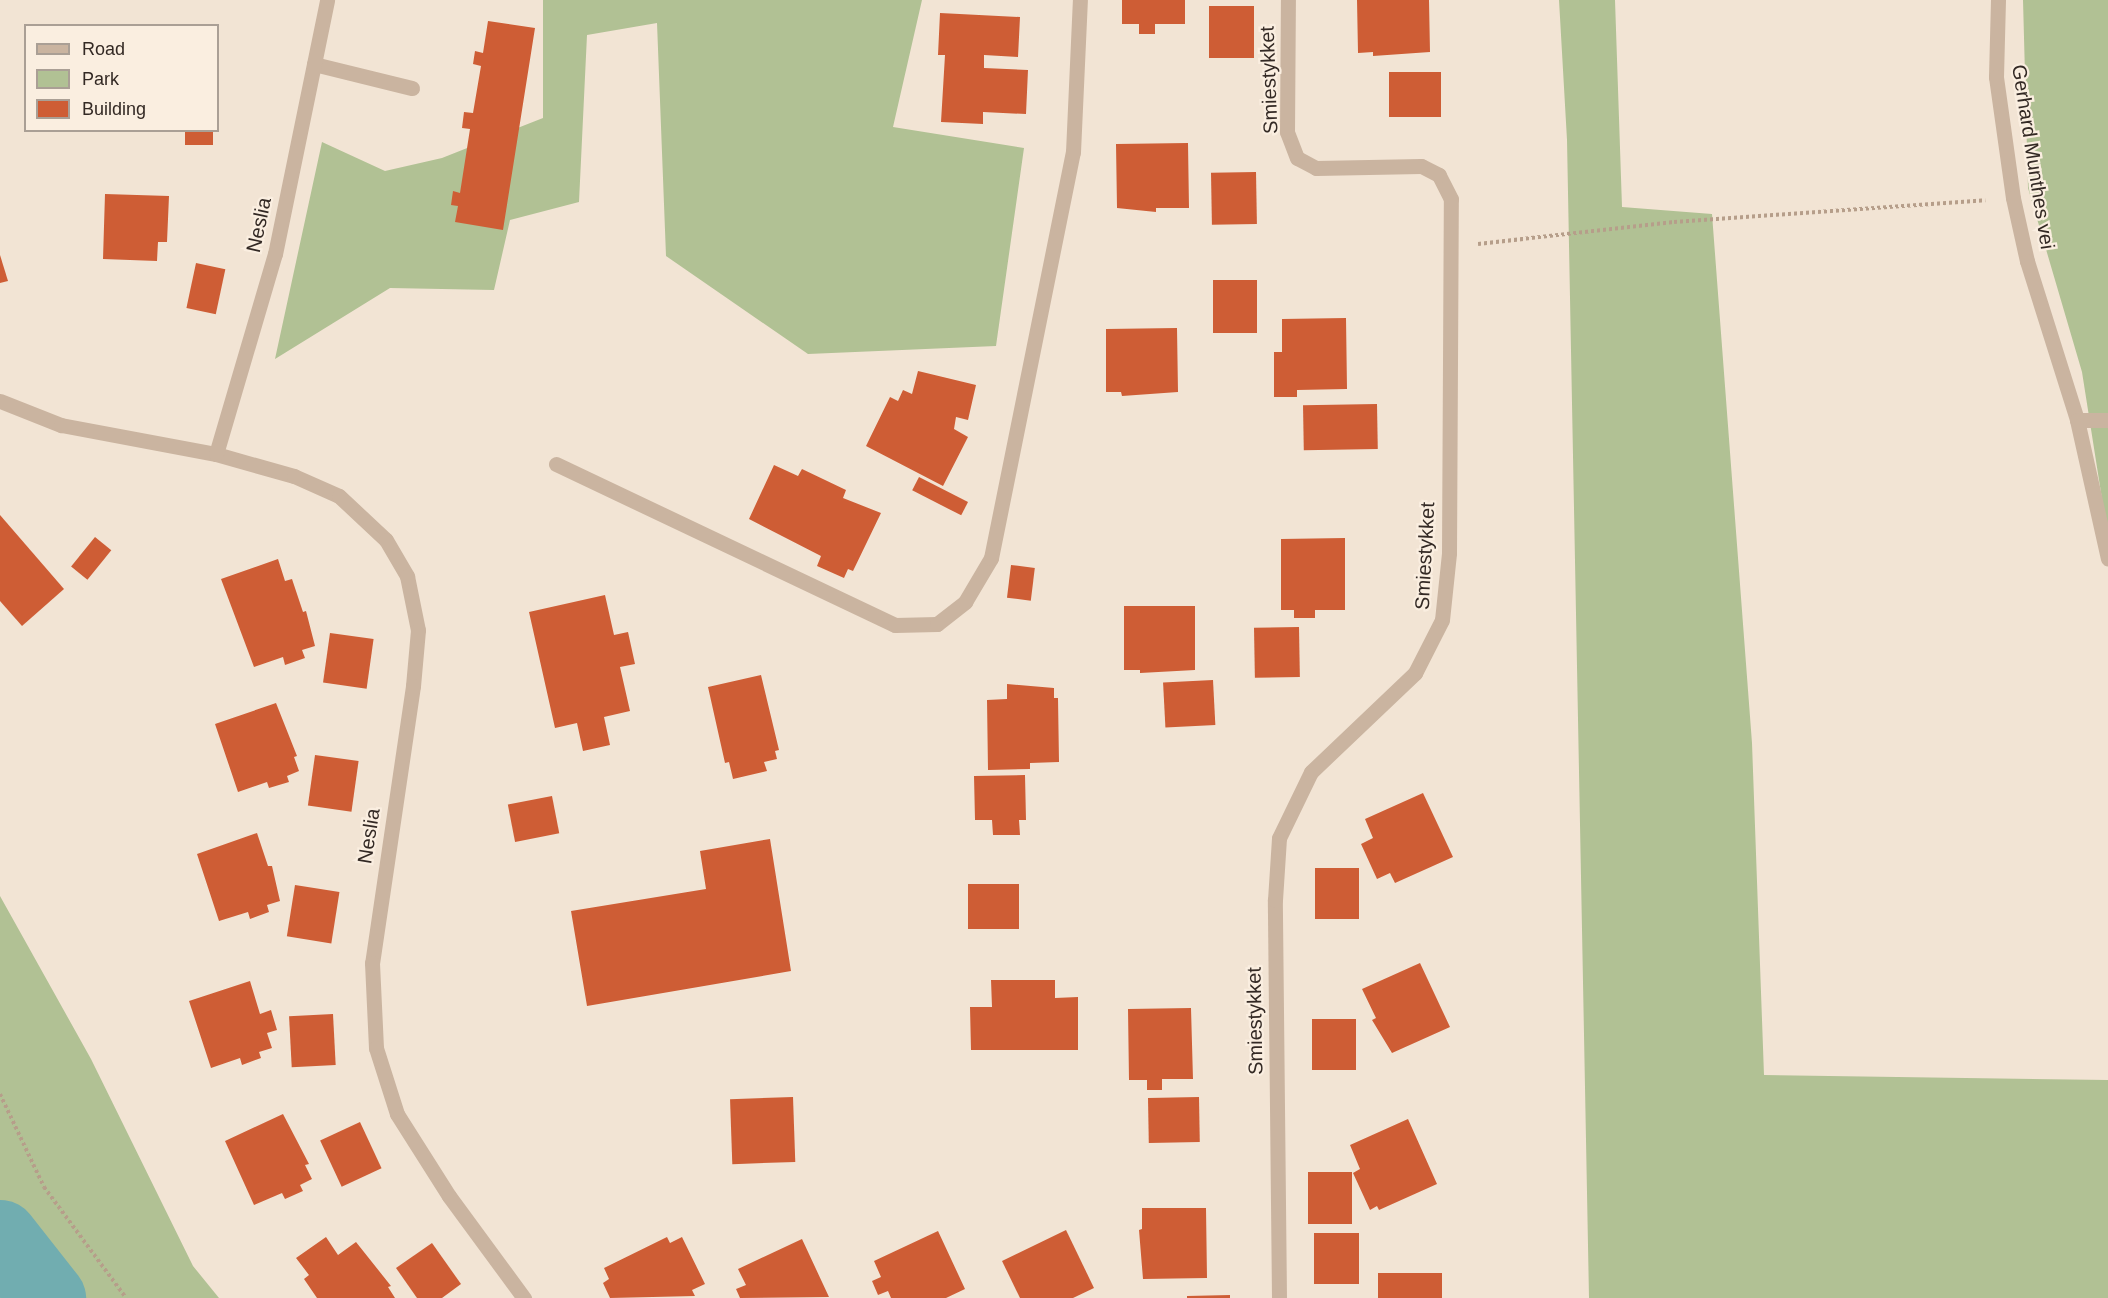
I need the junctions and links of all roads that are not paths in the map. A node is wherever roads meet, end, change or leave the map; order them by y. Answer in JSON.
{"nodes":[{"id":1,"x":327,"y":0,"type":"edge"},
{"id":2,"x":1080,"y":0,"type":"edge"},
{"id":3,"x":1288,"y":0,"type":"edge"},
{"id":4,"x":1998,"y":0,"type":"edge"},
{"id":5,"x":314,"y":64,"type":"junction"},
{"id":6,"x":412,"y":87,"type":"dead end"},
{"id":7,"x":0,"y":401,"type":"edge"},
{"id":8,"x":2077,"y":420,"type":"junction"},
{"id":9,"x":2108,"y":420,"type":"edge"},
{"id":10,"x":216,"y":454,"type":"junction"},
{"id":11,"x":556,"y":464,"type":"dead end"},
{"id":12,"x":2108,"y":559,"type":"edge"},
{"id":13,"x":524,"y":1298,"type":"edge"},
{"id":14,"x":1279,"y":1298,"type":"edge"}],
"edges":[{"from":1,"to":5,"type":"street","name":"Neslia"},
{"from":2,"to":11,"type":"street"},
{"from":3,"to":14,"type":"street","name":"Smiestykket"},
{"from":4,"to":8,"type":"street","name":"Gerhard Munthes vei"},
{"from":5,"to":6,"type":"street"},
{"from":5,"to":10,"type":"street","name":"Neslia"},
{"from":7,"to":10,"type":"street","name":"Neslia"},
{"from":8,"to":9,"type":"street"},
{"from":8,"to":12,"type":"street","name":"Gerhard Munthes vei"},
{"from":10,"to":13,"type":"street","name":"Neslia"}]}
